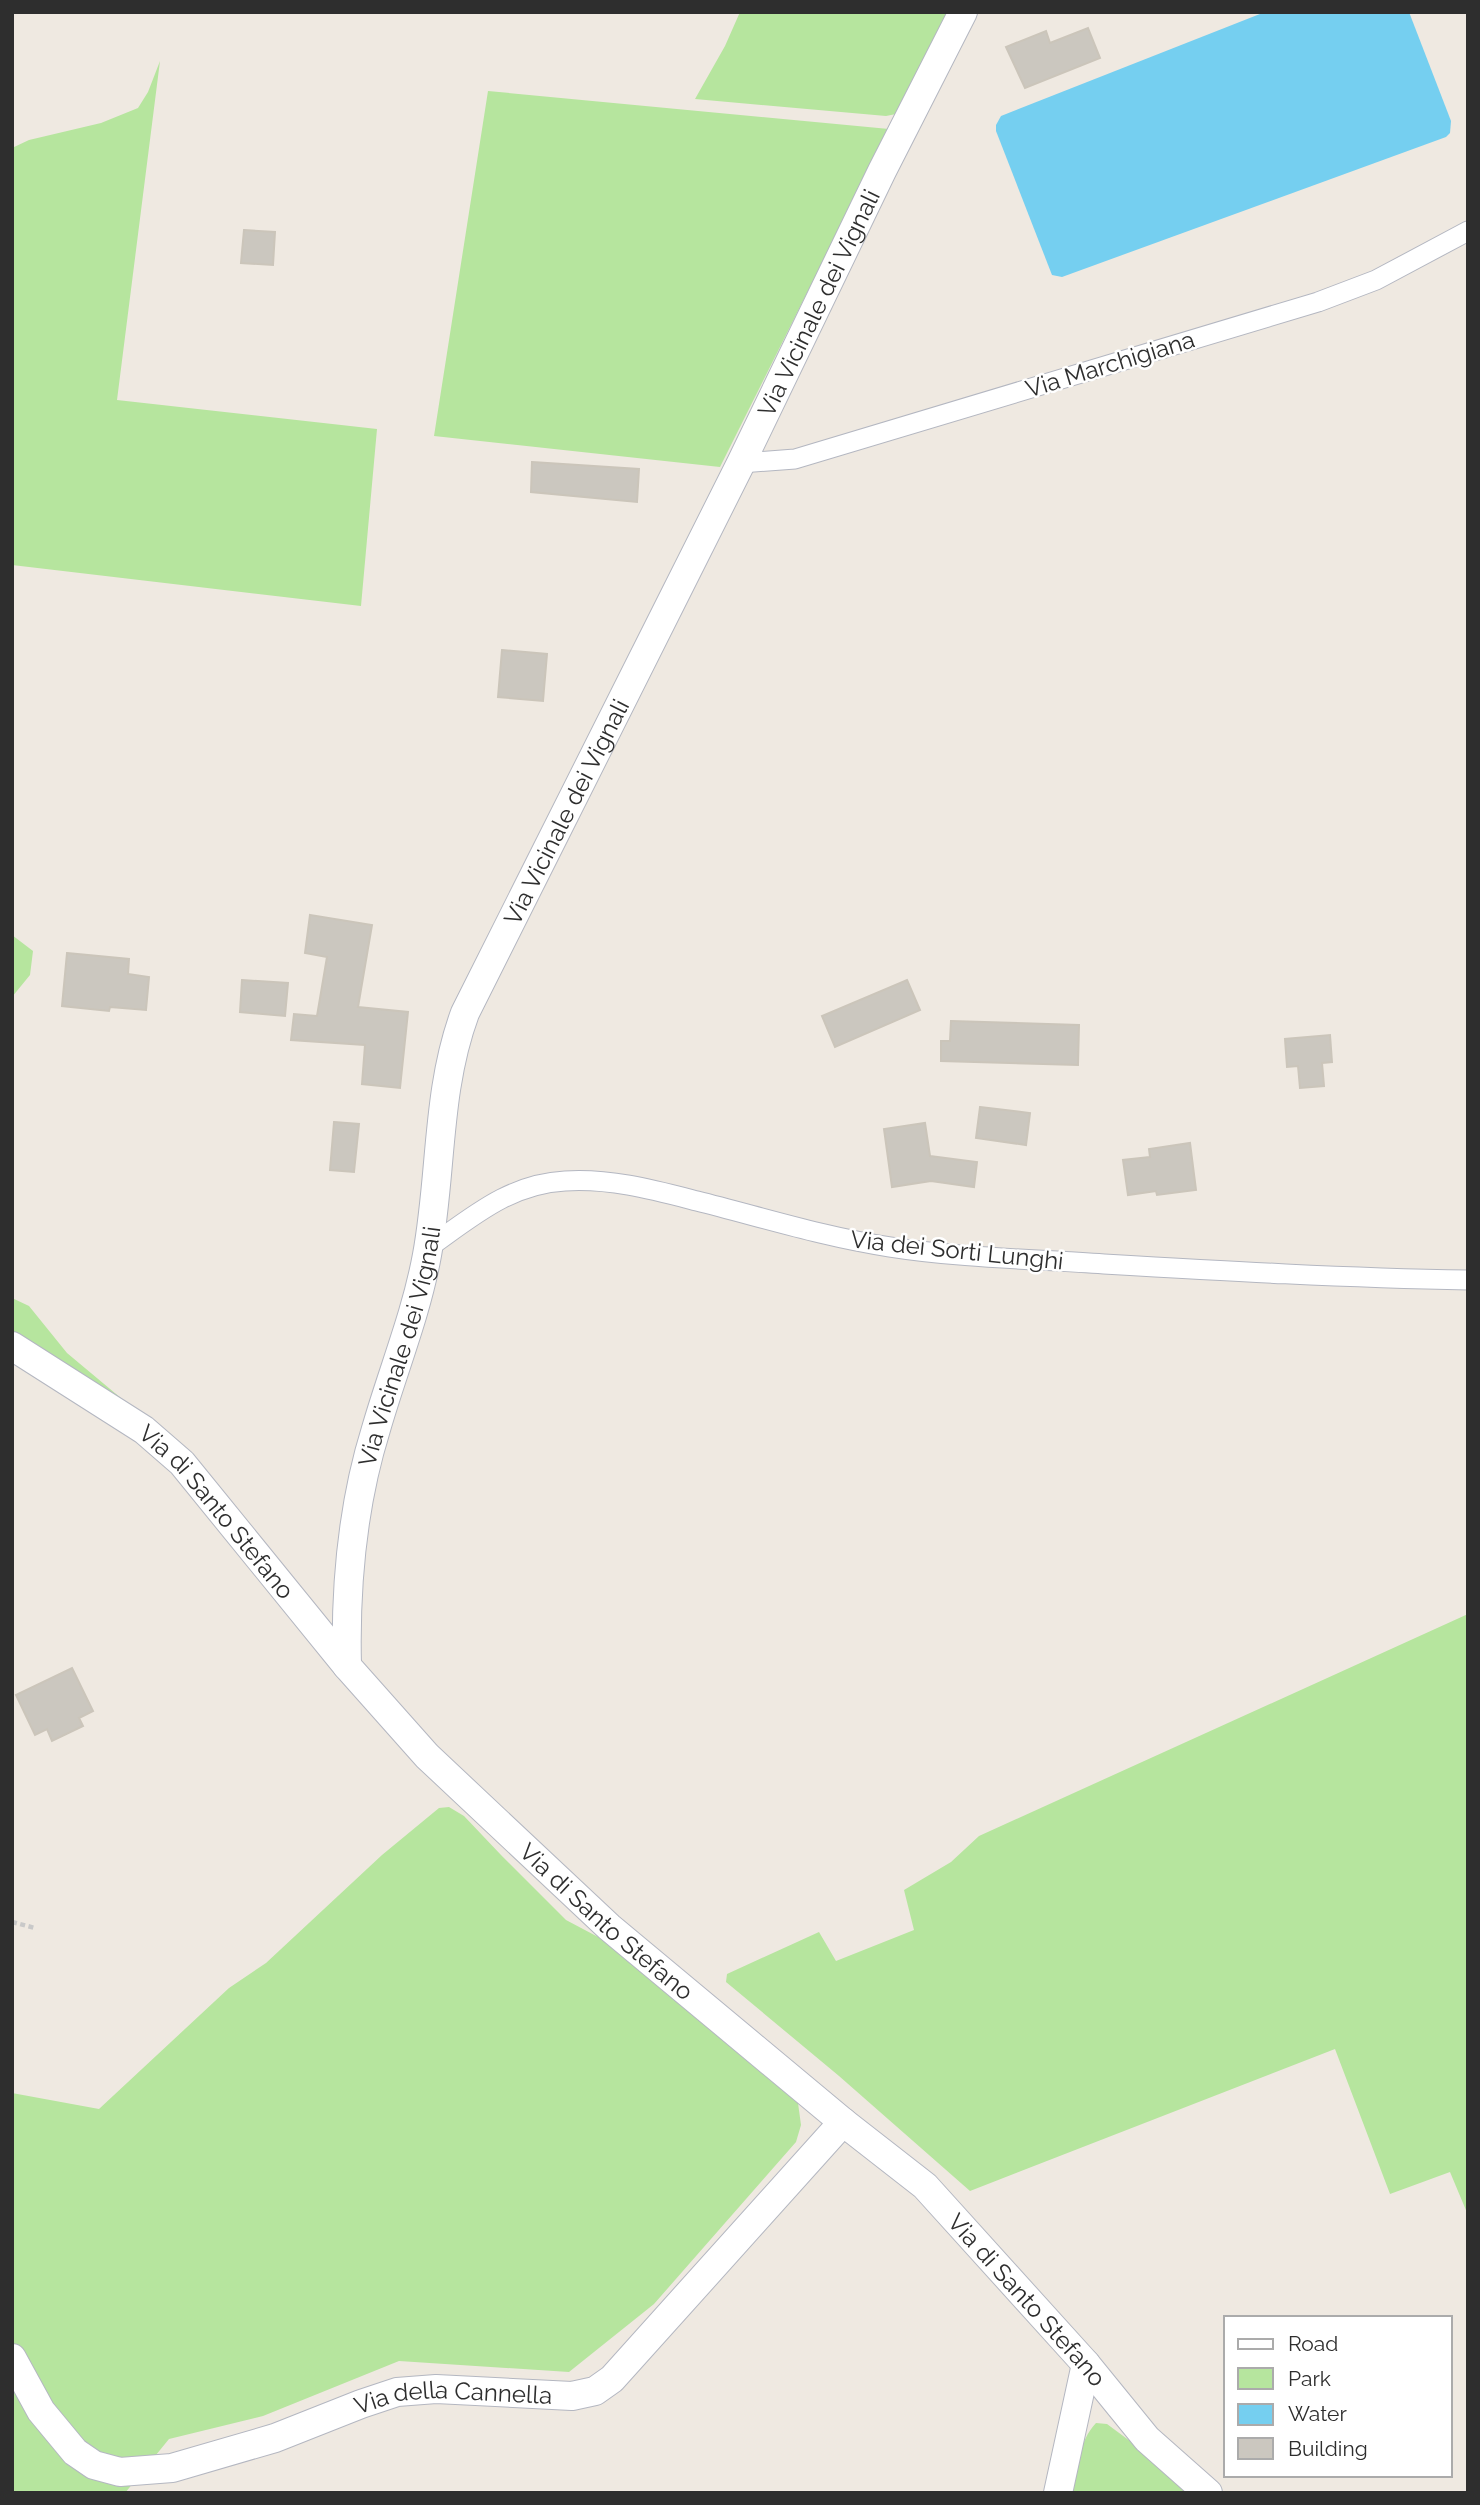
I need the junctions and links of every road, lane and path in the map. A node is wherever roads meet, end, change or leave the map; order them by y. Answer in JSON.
{"nodes":[{"id":1,"x":963,"y":12,"type":"edge"},
{"id":2,"x":1468,"y":232,"type":"edge"},
{"id":3,"x":741,"y":463,"type":"junction"},
{"id":4,"x":428,"y":1248,"type":"junction"},
{"id":5,"x":1468,"y":1280,"type":"edge"},
{"id":6,"x":12,"y":1346,"type":"edge"},
{"id":7,"x":347,"y":1666,"type":"junction"},
{"id":8,"x":12,"y":1922,"type":"edge"},
{"id":9,"x":36,"y":1928,"type":"dead end"},
{"id":10,"x":843,"y":2122,"type":"junction"},
{"id":11,"x":12,"y":2358,"type":"edge"},
{"id":12,"x":1086,"y":2364,"type":"junction"},
{"id":13,"x":1058,"y":2493,"type":"edge"},
{"id":14,"x":1208,"y":2493,"type":"edge"}],
"edges":[{"from":1,"to":3,"type":"street","name":"Via Vicinale dei Vignali"},
{"from":2,"to":3,"type":"street","name":"Via Marchigiana"},
{"from":3,"to":4,"type":"street","name":"Via Vicinale dei Vignali"},
{"from":4,"to":5,"type":"street","name":"Via dei Sorti Lunghi"},
{"from":4,"to":7,"type":"street","name":"Via Vicinale dei Vignali"},
{"from":6,"to":7,"type":"street","name":"Via di Santo Stefano"},
{"from":7,"to":10,"type":"street","name":"Via di Santo Stefano"},
{"from":8,"to":9,"type":"path"},
{"from":10,"to":11,"type":"street","name":"Via della Cannella"},
{"from":10,"to":12,"type":"street","name":"Via di Santo Stefano"},
{"from":12,"to":13,"type":"street"},
{"from":12,"to":14,"type":"street","name":"Via di Santo Stefano"}]}
